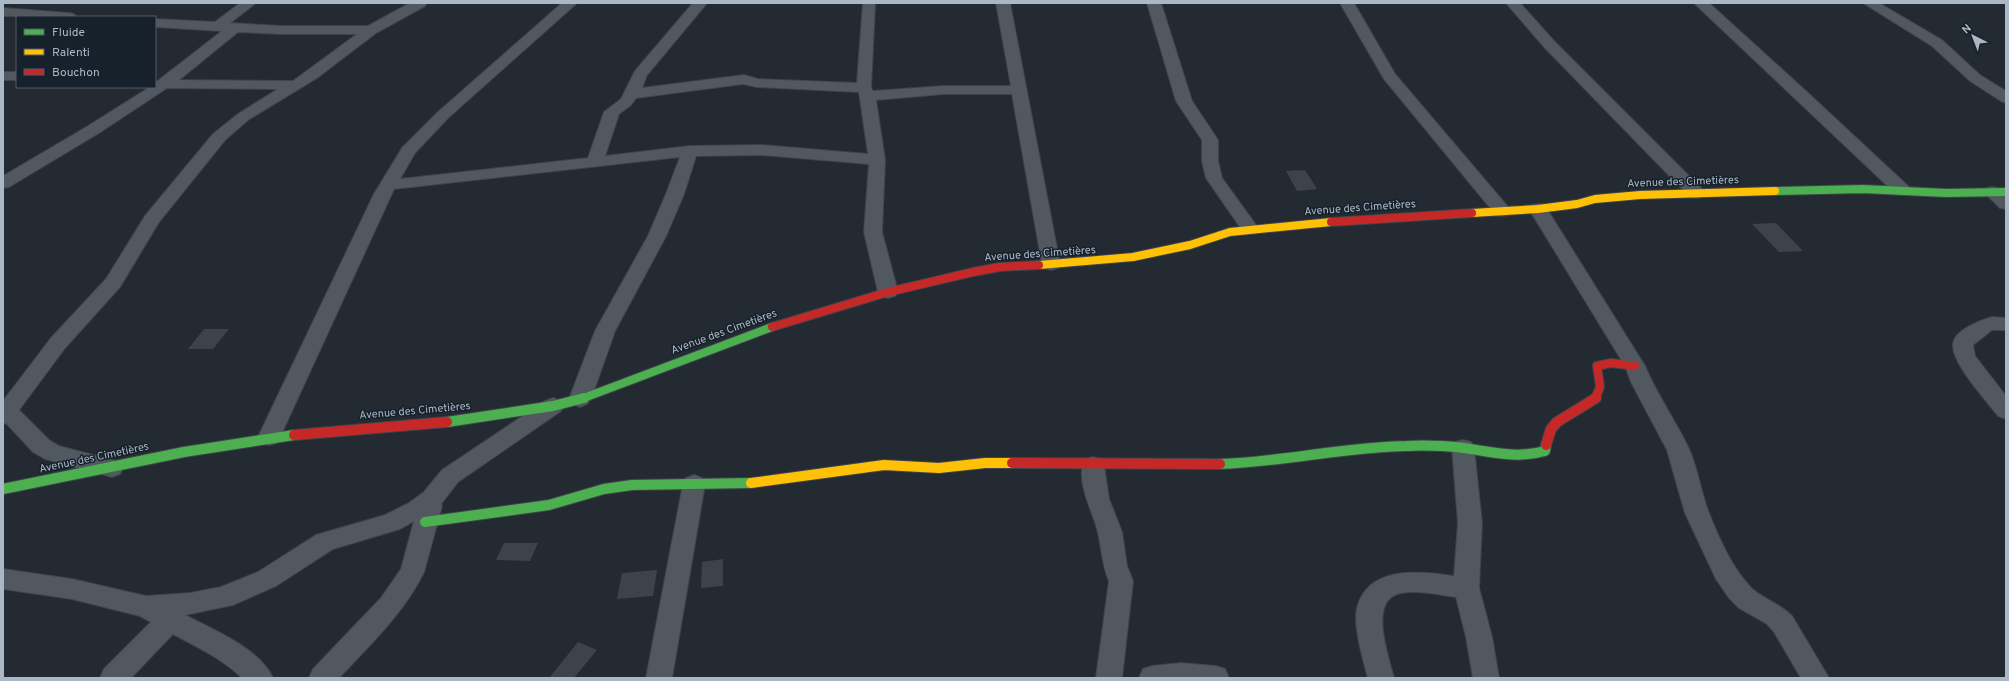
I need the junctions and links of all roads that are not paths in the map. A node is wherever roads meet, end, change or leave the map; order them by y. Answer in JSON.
{"nodes":[{"id":1,"x":249,"y":3,"type":"edge"},
{"id":2,"x":420,"y":3,"type":"edge"},
{"id":3,"x":570,"y":3,"type":"edge"},
{"id":4,"x":700,"y":3,"type":"edge"},
{"id":5,"x":1003,"y":3,"type":"edge"},
{"id":6,"x":1154,"y":3,"type":"edge"},
{"id":7,"x":1347,"y":3,"type":"edge"},
{"id":8,"x":1513,"y":3,"type":"edge"},
{"id":9,"x":1701,"y":3,"type":"edge"},
{"id":10,"x":1870,"y":3,"type":"edge"},
{"id":11,"x":868,"y":5,"type":"dead end"},
{"id":12,"x":3,"y":12,"type":"edge"},
{"id":13,"x":56,"y":16,"type":"edge"},
{"id":14,"x":156,"y":24,"type":"edge"},
{"id":15,"x":218,"y":27,"type":"junction"},
{"id":16,"x":234,"y":28,"type":"junction"},
{"id":17,"x":371,"y":30,"type":"junction"},
{"id":18,"x":3,"y":76,"type":"edge"},
{"id":19,"x":16,"y":76,"type":"edge"},
{"id":20,"x":160,"y":84,"type":"edge"},
{"id":21,"x":297,"y":85,"type":"junction"},
{"id":22,"x":154,"y":88,"type":"edge"},
{"id":23,"x":1018,"y":90,"type":"junction"},
{"id":24,"x":866,"y":92,"type":"junction"},
{"id":25,"x":632,"y":94,"type":"junction"},
{"id":26,"x":2006,"y":98,"type":"edge"},
{"id":27,"x":690,"y":151,"type":"junction"},
{"id":28,"x":877,"y":160,"type":"junction"},
{"id":29,"x":595,"y":161,"type":"junction"},
{"id":30,"x":3,"y":183,"type":"edge"},
{"id":31,"x":388,"y":185,"type":"junction"},
{"id":32,"x":1902,"y":190,"type":"junction"},
{"id":33,"x":1999,"y":192,"type":"edge"},
{"id":34,"x":1696,"y":193,"type":"junction"},
{"id":35,"x":2006,"y":204,"type":"edge"},
{"id":36,"x":1538,"y":209,"type":"junction"},
{"id":37,"x":1502,"y":211,"type":"junction"},
{"id":38,"x":1250,"y":229,"type":"junction"},
{"id":39,"x":1051,"y":264,"type":"junction"},
{"id":40,"x":888,"y":292,"type":"junction"},
{"id":41,"x":2006,"y":324,"type":"edge"},
{"id":42,"x":1635,"y":366,"type":"junction"},
{"id":43,"x":580,"y":399,"type":"junction"},
{"id":44,"x":553,"y":406,"type":"junction"},
{"id":45,"x":2006,"y":411,"type":"edge"},
{"id":46,"x":5,"y":414,"type":"edge"},
{"id":47,"x":269,"y":437,"type":"junction"},
{"id":48,"x":1463,"y":448,"type":"junction"},
{"id":49,"x":1093,"y":465,"type":"junction"},
{"id":50,"x":112,"y":468,"type":"junction"},
{"id":51,"x":694,"y":484,"type":"junction"},
{"id":52,"x":3,"y":489,"type":"edge"},
{"id":53,"x":432,"y":498,"type":"junction"},
{"id":54,"x":425,"y":522,"type":"junction"},
{"id":55,"x":3,"y":579,"type":"edge"},
{"id":56,"x":1466,"y":588,"type":"junction"},
{"id":57,"x":146,"y":607,"type":"junction"},
{"id":58,"x":171,"y":619,"type":"junction"},
{"id":59,"x":113,"y":678,"type":"edge"},
{"id":60,"x":260,"y":678,"type":"edge"},
{"id":61,"x":322,"y":678,"type":"edge"},
{"id":62,"x":659,"y":678,"type":"edge"},
{"id":63,"x":1109,"y":678,"type":"edge"},
{"id":64,"x":1152,"y":678,"type":"edge"},
{"id":65,"x":1216,"y":678,"type":"edge"},
{"id":66,"x":1381,"y":678,"type":"edge"},
{"id":67,"x":1486,"y":678,"type":"edge"},
{"id":68,"x":1816,"y":678,"type":"edge"}],
"edges":[{"from":1,"to":15,"type":"street"},
{"from":2,"to":17,"type":"street"},
{"from":3,"to":31,"type":"street"},
{"from":4,"to":25,"type":"street"},
{"from":5,"to":23,"type":"street"},
{"from":6,"to":38,"type":"street"},
{"from":7,"to":37,"type":"street"},
{"from":8,"to":34,"type":"street"},
{"from":9,"to":32,"type":"street"},
{"from":10,"to":26,"type":"street"},
{"from":11,"to":24,"type":"street"},
{"from":12,"to":13,"type":"street"},
{"from":14,"to":15,"type":"street"},
{"from":15,"to":16,"type":"street"},
{"from":16,"to":17,"type":"street"},
{"from":16,"to":20,"type":"street"},
{"from":17,"to":21,"type":"street"},
{"from":18,"to":19,"type":"street"},
{"from":20,"to":21,"type":"street"},
{"from":21,"to":46,"type":"street"},
{"from":22,"to":30,"type":"street"},
{"from":23,"to":24,"type":"street"},
{"from":23,"to":39,"type":"street"},
{"from":24,"to":25,"type":"street"},
{"from":24,"to":28,"type":"street"},
{"from":25,"to":29,"type":"street"},
{"from":27,"to":28,"type":"street"},
{"from":27,"to":29,"type":"street"},
{"from":27,"to":43,"type":"street"},
{"from":28,"to":40,"type":"street"},
{"from":29,"to":31,"type":"street"},
{"from":31,"to":47,"type":"street"},
{"from":32,"to":33,"type":"street","name":"Avenue des Cimetières"},
{"from":32,"to":34,"type":"street","name":"Avenue des Cimetières"},
{"from":33,"to":35,"type":"street"},
{"from":34,"to":36,"type":"street","name":"Avenue des Cimetières"},
{"from":36,"to":37,"type":"street","name":"Avenue des Cimetières"},
{"from":36,"to":42,"type":"street"},
{"from":37,"to":38,"type":"street","name":"Avenue des Cimetières"},
{"from":38,"to":39,"type":"street","name":"Avenue des Cimetières"},
{"from":39,"to":40,"type":"street","name":"Avenue des Cimetières"},
{"from":40,"to":43,"type":"street","name":"Avenue des Cimetières"},
{"from":41,"to":45,"type":"street"},
{"from":42,"to":48,"type":"street"},
{"from":42,"to":68,"type":"street"},
{"from":43,"to":44,"type":"street","name":"Avenue des Cimetières"},
{"from":44,"to":47,"type":"street","name":"Avenue des Cimetières"},
{"from":44,"to":53,"type":"street"},
{"from":46,"to":50,"type":"street"},
{"from":47,"to":50,"type":"street","name":"Avenue des Cimetières"},
{"from":48,"to":49,"type":"street"},
{"from":48,"to":56,"type":"street"},
{"from":49,"to":51,"type":"street"},
{"from":49,"to":63,"type":"street"},
{"from":50,"to":52,"type":"street","name":"Avenue des Cimetières"},
{"from":51,"to":54,"type":"street"},
{"from":51,"to":62,"type":"street"},
{"from":53,"to":54,"type":"street"},
{"from":53,"to":57,"type":"street"},
{"from":54,"to":61,"type":"street"},
{"from":55,"to":57,"type":"street"},
{"from":56,"to":66,"type":"street"},
{"from":56,"to":67,"type":"street"},
{"from":57,"to":58,"type":"street"},
{"from":58,"to":59,"type":"street"},
{"from":58,"to":60,"type":"street"},
{"from":64,"to":65,"type":"street"}]}
